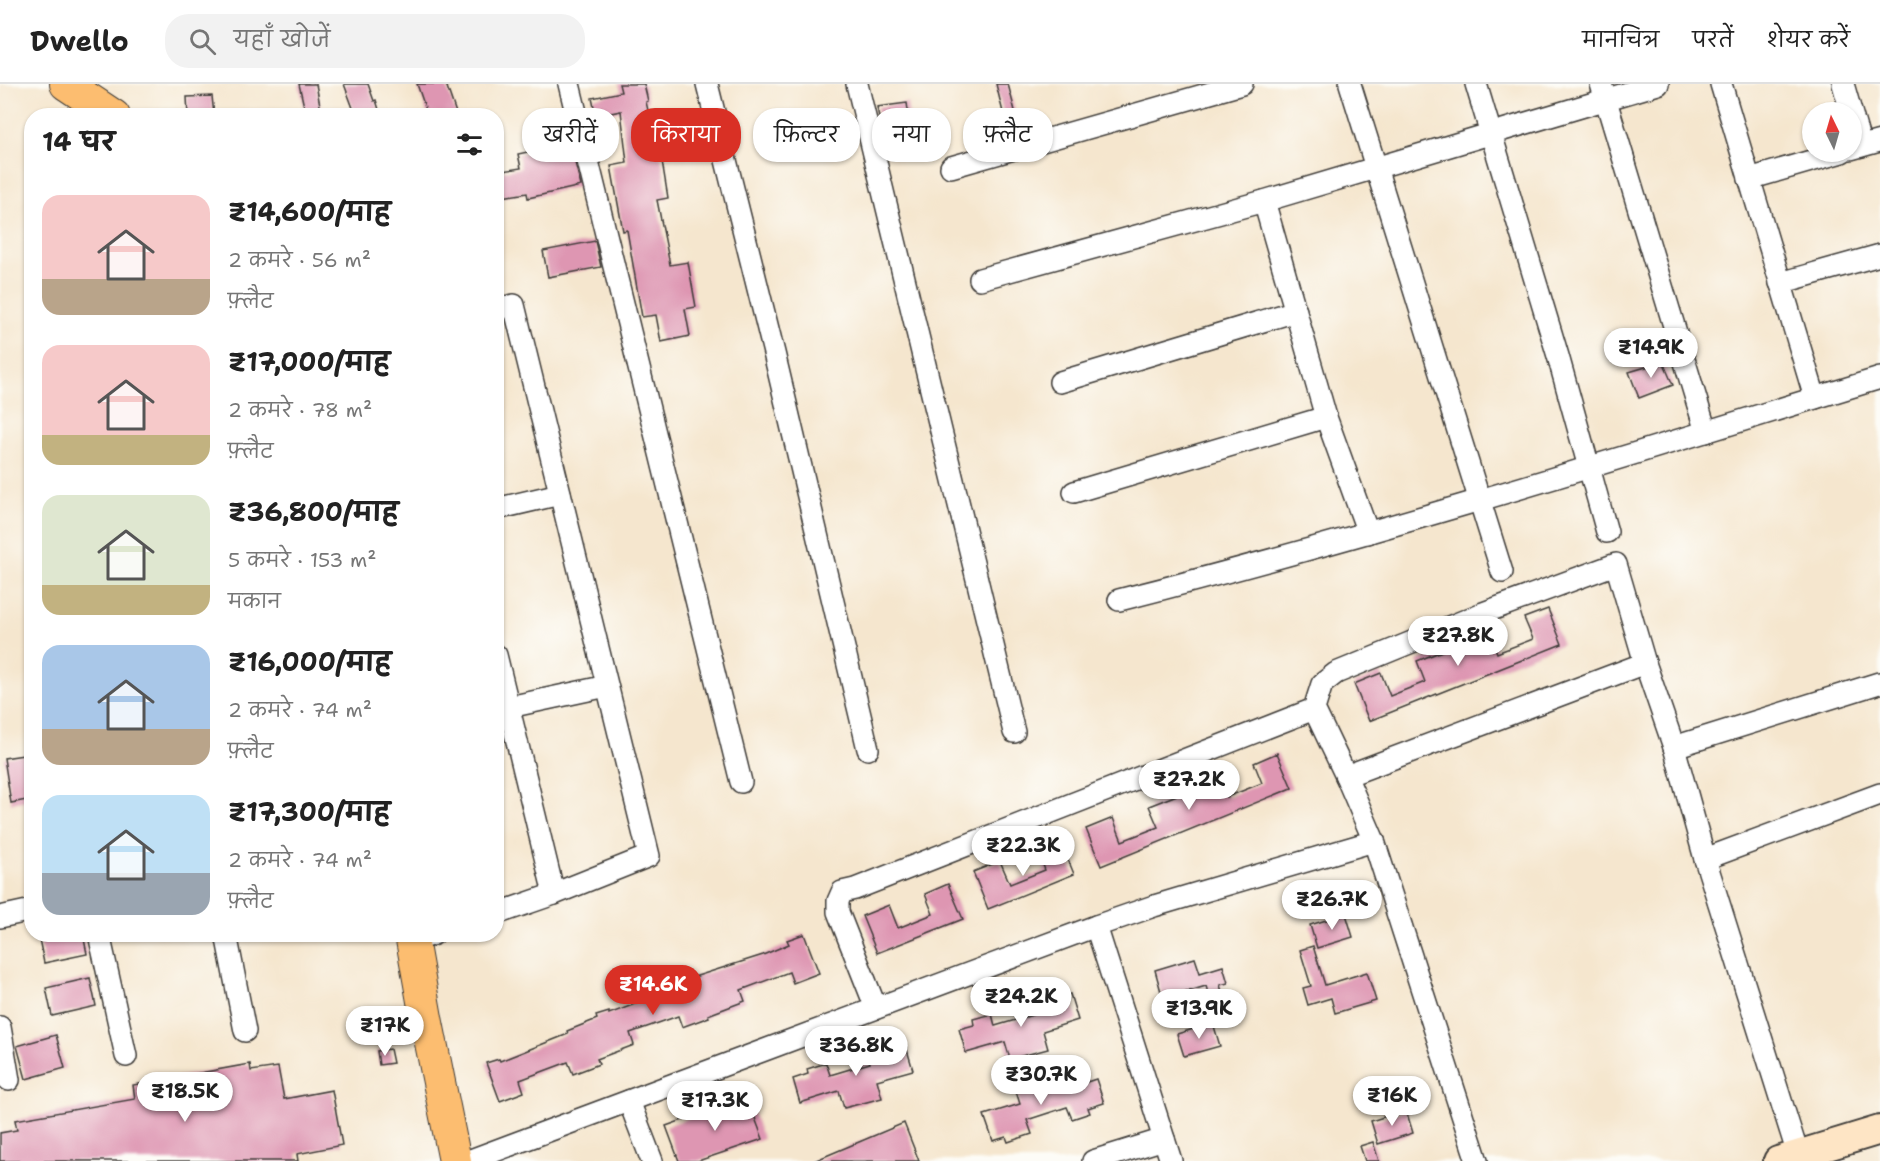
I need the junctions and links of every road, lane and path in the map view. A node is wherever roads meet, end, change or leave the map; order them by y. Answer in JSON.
{"nodes":[{"id":1,"x":66,"y":84,"type":"edge"},
{"id":2,"x":569,"y":84,"type":"edge"},
{"id":3,"x":707,"y":84,"type":"edge"},
{"id":4,"x":857,"y":84,"type":"edge"},
{"id":5,"x":1242,"y":84,"type":"edge"},
{"id":6,"x":1350,"y":84,"type":"edge"},
{"id":7,"x":1476,"y":84,"type":"edge"},
{"id":8,"x":1658,"y":84,"type":"edge"},
{"id":9,"x":1721,"y":84,"type":"edge"},
{"id":10,"x":1843,"y":84,"type":"edge"},
{"id":11,"x":1603,"y":92,"type":"edge"},
{"id":12,"x":1848,"y":102,"type":"edge"},
{"id":13,"x":102,"y":108,"type":"edge"},
{"id":14,"x":1491,"y":134,"type":"junction"},
{"id":15,"x":1807,"y":162,"type":"edge"},
{"id":16,"x":951,"y":167,"type":"dead end"},
{"id":17,"x":1376,"y":167,"type":"junction"},
{"id":18,"x":1749,"y":179,"type":"junction"},
{"id":19,"x":1264,"y":201,"type":"junction"},
{"id":20,"x":1880,"y":255,"type":"edge"},
{"id":21,"x":980,"y":279,"type":"dead end"},
{"id":22,"x":1780,"y":283,"type":"junction"},
{"id":23,"x":504,"y":307,"type":"edge"},
{"id":24,"x":1296,"y":311,"type":"junction"},
{"id":25,"x":1880,"y":378,"type":"edge"},
{"id":26,"x":1060,"y":382,"type":"dead end"},
{"id":27,"x":1815,"y":398,"type":"junction"},
{"id":28,"x":1326,"y":417,"type":"junction"},
{"id":29,"x":1706,"y":432,"type":"junction"},
{"id":30,"x":1589,"y":468,"type":"junction"},
{"id":31,"x":1074,"y":492,"type":"dead end"},
{"id":32,"x":560,"y":494,"type":"junction"},
{"id":33,"x":1480,"y":501,"type":"junction"},
{"id":34,"x":504,"y":507,"type":"edge"},
{"id":35,"x":1607,"y":532,"type":"dead end"},
{"id":36,"x":1368,"y":533,"type":"junction"},
{"id":37,"x":1502,"y":572,"type":"dead end"},
{"id":38,"x":1119,"y":600,"type":"dead end"},
{"id":39,"x":1645,"y":663,"type":"junction"},
{"id":40,"x":1879,"y":683,"type":"edge"},
{"id":41,"x":607,"y":686,"type":"junction"},
{"id":42,"x":504,"y":687,"type":"edge"},
{"id":43,"x":509,"y":707,"type":"junction"},
{"id":44,"x":1314,"y":709,"type":"junction"},
{"id":45,"x":1014,"y":732,"type":"dead end"},
{"id":46,"x":1674,"y":747,"type":"junction"},
{"id":47,"x":868,"y":749,"type":"dead end"},
{"id":48,"x":1346,"y":776,"type":"junction"},
{"id":49,"x":741,"y":782,"type":"dead end"},
{"id":50,"x":1880,"y":794,"type":"edge"},
{"id":51,"x":1374,"y":841,"type":"junction"},
{"id":52,"x":1705,"y":859,"type":"junction"},
{"id":53,"x":554,"y":894,"type":"junction"},
{"id":54,"x":504,"y":911,"type":"edge"},
{"id":55,"x":24,"y":912,"type":"edge"},
{"id":56,"x":0,"y":917,"type":"edge"},
{"id":57,"x":1096,"y":926,"type":"junction"},
{"id":58,"x":101,"y":942,"type":"edge"},
{"id":59,"x":228,"y":942,"type":"edge"},
{"id":60,"x":420,"y":942,"type":"edge"},
{"id":61,"x":876,"y":1008,"type":"junction"},
{"id":62,"x":0,"y":1027,"type":"edge"},
{"id":63,"x":245,"y":1031,"type":"dead end"},
{"id":64,"x":126,"y":1056,"type":"dead end"},
{"id":65,"x":9,"y":1080,"type":"dead end"},
{"id":66,"x":629,"y":1101,"type":"junction"},
{"id":67,"x":1880,"y":1130,"type":"edge"},
{"id":68,"x":1164,"y":1139,"type":"junction"},
{"id":69,"x":1792,"y":1159,"type":"edge"},
{"id":70,"x":455,"y":1161,"type":"edge"},
{"id":71,"x":468,"y":1161,"type":"edge"},
{"id":72,"x":652,"y":1161,"type":"edge"},
{"id":73,"x":1093,"y":1161,"type":"edge"},
{"id":74,"x":1171,"y":1161,"type":"edge"},
{"id":75,"x":1477,"y":1161,"type":"edge"}],
"edges":[{"from":1,"to":13,"type":"main road"},
{"from":2,"to":49,"type":"street"},
{"from":3,"to":47,"type":"street"},
{"from":4,"to":45,"type":"street"},
{"from":5,"to":16,"type":"street"},
{"from":6,"to":17,"type":"street"},
{"from":7,"to":14,"type":"street"},
{"from":8,"to":11,"type":"street"},
{"from":9,"to":18,"type":"street"},
{"from":10,"to":12,"type":"street"},
{"from":11,"to":14,"type":"street"},
{"from":11,"to":29,"type":"street"},
{"from":14,"to":17,"type":"street"},
{"from":14,"to":30,"type":"street"},
{"from":15,"to":18,"type":"street"},
{"from":17,"to":19,"type":"street"},
{"from":17,"to":33,"type":"street"},
{"from":18,"to":22,"type":"street"},
{"from":19,"to":21,"type":"street"},
{"from":19,"to":24,"type":"street"},
{"from":20,"to":22,"type":"street"},
{"from":22,"to":27,"type":"street"},
{"from":23,"to":32,"type":"street"},
{"from":24,"to":26,"type":"street"},
{"from":24,"to":28,"type":"street"},
{"from":25,"to":27,"type":"street"},
{"from":27,"to":29,"type":"street"},
{"from":28,"to":31,"type":"street"},
{"from":28,"to":36,"type":"street"},
{"from":29,"to":30,"type":"street"},
{"from":30,"to":33,"type":"street"},
{"from":30,"to":35,"type":"street"},
{"from":32,"to":34,"type":"street"},
{"from":32,"to":41,"type":"street"},
{"from":33,"to":36,"type":"street"},
{"from":33,"to":37,"type":"street"},
{"from":36,"to":38,"type":"street"},
{"from":39,"to":44,"type":"street"},
{"from":39,"to":46,"type":"street"},
{"from":39,"to":48,"type":"street"},
{"from":40,"to":46,"type":"street"},
{"from":41,"to":43,"type":"street"},
{"from":41,"to":53,"type":"street"},
{"from":42,"to":43,"type":"street"},
{"from":43,"to":53,"type":"street"},
{"from":44,"to":48,"type":"street"},
{"from":44,"to":61,"type":"street"},
{"from":46,"to":52,"type":"street"},
{"from":48,"to":51,"type":"street"},
{"from":50,"to":52,"type":"street"},
{"from":51,"to":57,"type":"street"},
{"from":51,"to":75,"type":"street"},
{"from":52,"to":69,"type":"street"},
{"from":53,"to":54,"type":"street"},
{"from":55,"to":56,"type":"street"},
{"from":57,"to":61,"type":"street"},
{"from":57,"to":68,"type":"street"},
{"from":58,"to":64,"type":"street"},
{"from":59,"to":63,"type":"street"},
{"from":60,"to":70,"type":"main road"},
{"from":61,"to":66,"type":"street"},
{"from":62,"to":65,"type":"street"},
{"from":66,"to":71,"type":"street"},
{"from":66,"to":72,"type":"street"},
{"from":67,"to":69,"type":"street"},
{"from":68,"to":73,"type":"street"},
{"from":68,"to":74,"type":"street"}]}
